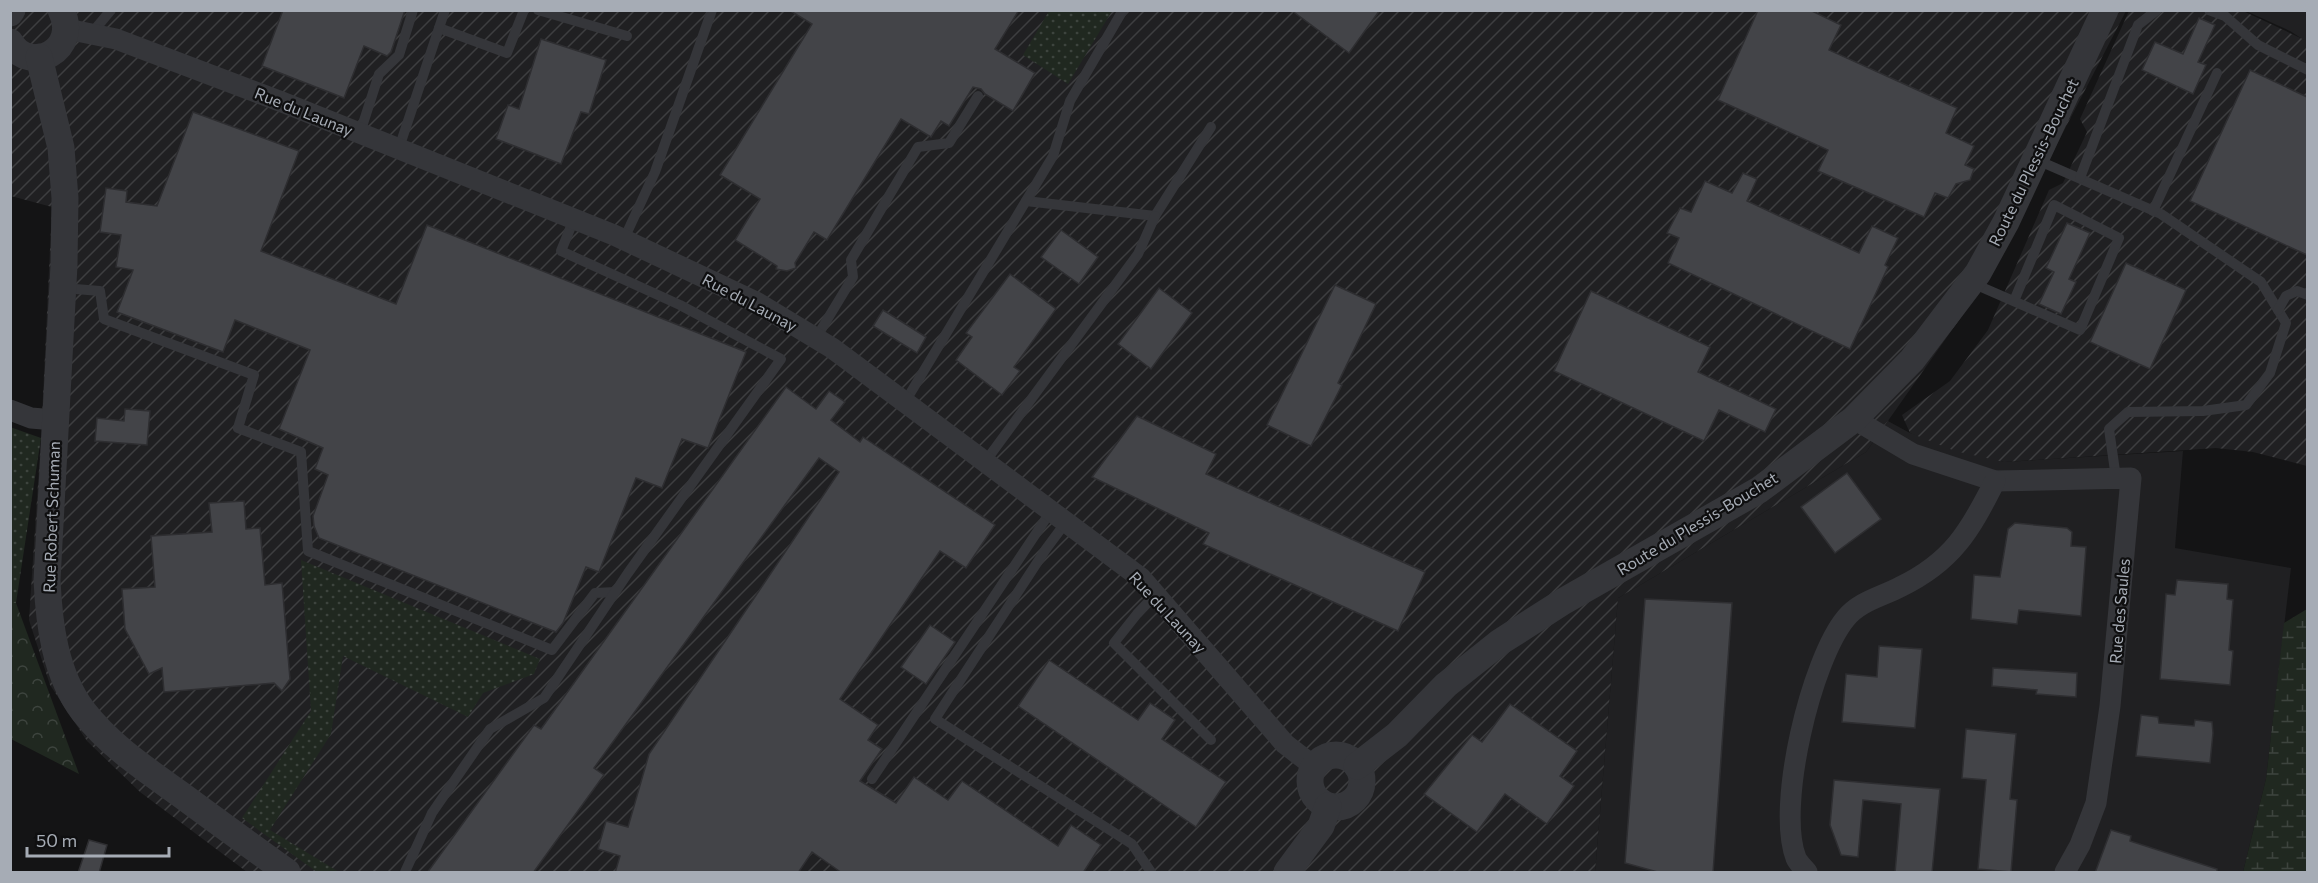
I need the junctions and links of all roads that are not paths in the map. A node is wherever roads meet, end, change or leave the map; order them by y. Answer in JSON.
{"nodes":[{"id":1,"x":111,"y":10,"type":"edge"},
{"id":2,"x":413,"y":10,"type":"edge"},
{"id":3,"x":444,"y":10,"type":"edge"},
{"id":4,"x":524,"y":10,"type":"edge"},
{"id":5,"x":538,"y":10,"type":"edge"},
{"id":6,"x":712,"y":10,"type":"edge"},
{"id":7,"x":1123,"y":10,"type":"edge"},
{"id":8,"x":2105,"y":10,"type":"edge"},
{"id":9,"x":2157,"y":10,"type":"edge"},
{"id":10,"x":2209,"y":10,"type":"edge"},
{"id":11,"x":70,"y":21,"type":"edge"},
{"id":12,"x":439,"y":28,"type":"junction"},
{"id":13,"x":627,"y":36,"type":"dead end"},
{"id":14,"x":10,"y":42,"type":"edge"},
{"id":15,"x":39,"y":57,"type":"junction"},
{"id":16,"x":2307,"y":70,"type":"edge"},
{"id":17,"x":2217,"y":73,"type":"dead end"},
{"id":18,"x":978,"y":96,"type":"dead end"},
{"id":19,"x":1211,"y":127,"type":"dead end"},
{"id":20,"x":360,"y":133,"type":"junction"},
{"id":21,"x":399,"y":148,"type":"junction"},
{"id":22,"x":2035,"y":159,"type":"junction"},
{"id":23,"x":2080,"y":178,"type":"junction"},
{"id":24,"x":1026,"y":201,"type":"junction"},
{"id":25,"x":2153,"y":211,"type":"junction"},
{"id":26,"x":1155,"y":216,"type":"junction"},
{"id":27,"x":574,"y":219,"type":"junction"},
{"id":28,"x":624,"y":239,"type":"junction"},
{"id":29,"x":1971,"y":283,"type":"junction"},
{"id":30,"x":62,"y":288,"type":"junction"},
{"id":31,"x":2307,"y":295,"type":"edge"},
{"id":32,"x":2014,"y":301,"type":"junction"},
{"id":33,"x":2278,"y":310,"type":"junction"},
{"id":34,"x":816,"y":338,"type":"junction"},
{"id":35,"x":904,"y":402,"type":"junction"},
{"id":36,"x":10,"y":410,"type":"edge"},
{"id":37,"x":1854,"y":419,"type":"junction"},
{"id":38,"x":55,"y":420,"type":"junction"},
{"id":39,"x":985,"y":462,"type":"junction"},
{"id":40,"x":2116,"y":478,"type":"junction"},
{"id":41,"x":1995,"y":481,"type":"junction"},
{"id":42,"x":1058,"y":517,"type":"junction"},
{"id":43,"x":615,"y":592,"type":"junction"},
{"id":44,"x":1155,"y":595,"type":"junction"},
{"id":45,"x":1211,"y":740,"type":"dead end"},
{"id":46,"x":1357,"y":766,"type":"junction"},
{"id":47,"x":1315,"y":767,"type":"junction"},
{"id":48,"x":872,"y":779,"type":"dead end"},
{"id":49,"x":1328,"y":806,"type":"junction"},
{"id":50,"x":287,"y":873,"type":"edge"},
{"id":51,"x":405,"y":873,"type":"edge"},
{"id":52,"x":1151,"y":873,"type":"edge"},
{"id":53,"x":1287,"y":873,"type":"edge"},
{"id":54,"x":1807,"y":873,"type":"edge"},
{"id":55,"x":2065,"y":873,"type":"edge"}],
"edges":[{"from":1,"to":11,"type":"lane"},
{"from":2,"to":20,"type":"lane"},
{"from":3,"to":12,"type":"lane"},
{"from":4,"to":12,"type":"lane"},
{"from":5,"to":13,"type":"lane"},
{"from":6,"to":28,"type":"lane"},
{"from":7,"to":24,"type":"lane"},
{"from":8,"to":22,"type":"street","name":"Route du Plessis-Bouchet"},
{"from":9,"to":23,"type":"lane"},
{"from":10,"to":16,"type":"lane"},
{"from":11,"to":15,"type":"street"},
{"from":11,"to":20,"type":"street","name":"Rue du Launay"},
{"from":12,"to":21,"type":"lane"},
{"from":14,"to":15,"type":"street"},
{"from":15,"to":30,"type":"street","name":"Rue Robert Schuman"},
{"from":17,"to":25,"type":"lane"},
{"from":18,"to":34,"type":"lane"},
{"from":19,"to":26,"type":"lane"},
{"from":20,"to":21,"type":"street","name":"Rue du Launay"},
{"from":21,"to":27,"type":"street","name":"Rue du Launay"},
{"from":22,"to":23,"type":"lane"},
{"from":22,"to":29,"type":"street","name":"Route du Plessis-Bouchet"},
{"from":23,"to":25,"type":"lane"},
{"from":24,"to":26,"type":"lane"},
{"from":24,"to":35,"type":"lane"},
{"from":25,"to":33,"type":"lane"},
{"from":26,"to":39,"type":"lane"},
{"from":27,"to":28,"type":"street","name":"Rue du Launay"},
{"from":27,"to":43,"type":"lane"},
{"from":28,"to":34,"type":"street","name":"Rue du Launay"},
{"from":29,"to":32,"type":"lane"},
{"from":29,"to":37,"type":"street","name":"Route du Plessis-Bouchet"},
{"from":30,"to":38,"type":"street","name":"Rue Robert Schuman"},
{"from":30,"to":43,"type":"lane"},
{"from":31,"to":33,"type":"lane"},
{"from":32,"to":32,"type":"lane"},
{"from":33,"to":40,"type":"lane"},
{"from":34,"to":35,"type":"street","name":"Rue du Launay"},
{"from":35,"to":39,"type":"street","name":"Rue du Launay"},
{"from":36,"to":38,"type":"street"},
{"from":37,"to":41,"type":"street"},
{"from":37,"to":46,"type":"street","name":"Route du Plessis-Bouchet"},
{"from":38,"to":50,"type":"street","name":"Rue Robert Schuman"},
{"from":39,"to":42,"type":"street","name":"Rue du Launay"},
{"from":40,"to":41,"type":"street"},
{"from":40,"to":55,"type":"street","name":"Rue des Saules"},
{"from":41,"to":54,"type":"street"},
{"from":42,"to":44,"type":"street","name":"Rue du Launay"},
{"from":42,"to":48,"type":"lane"},
{"from":42,"to":52,"type":"lane"},
{"from":43,"to":51,"type":"lane"},
{"from":44,"to":45,"type":"lane"},
{"from":44,"to":47,"type":"street","name":"Rue du Launay"},
{"from":46,"to":47,"type":"street"},
{"from":46,"to":49,"type":"street"},
{"from":47,"to":49,"type":"street"},
{"from":49,"to":53,"type":"street"}]}
